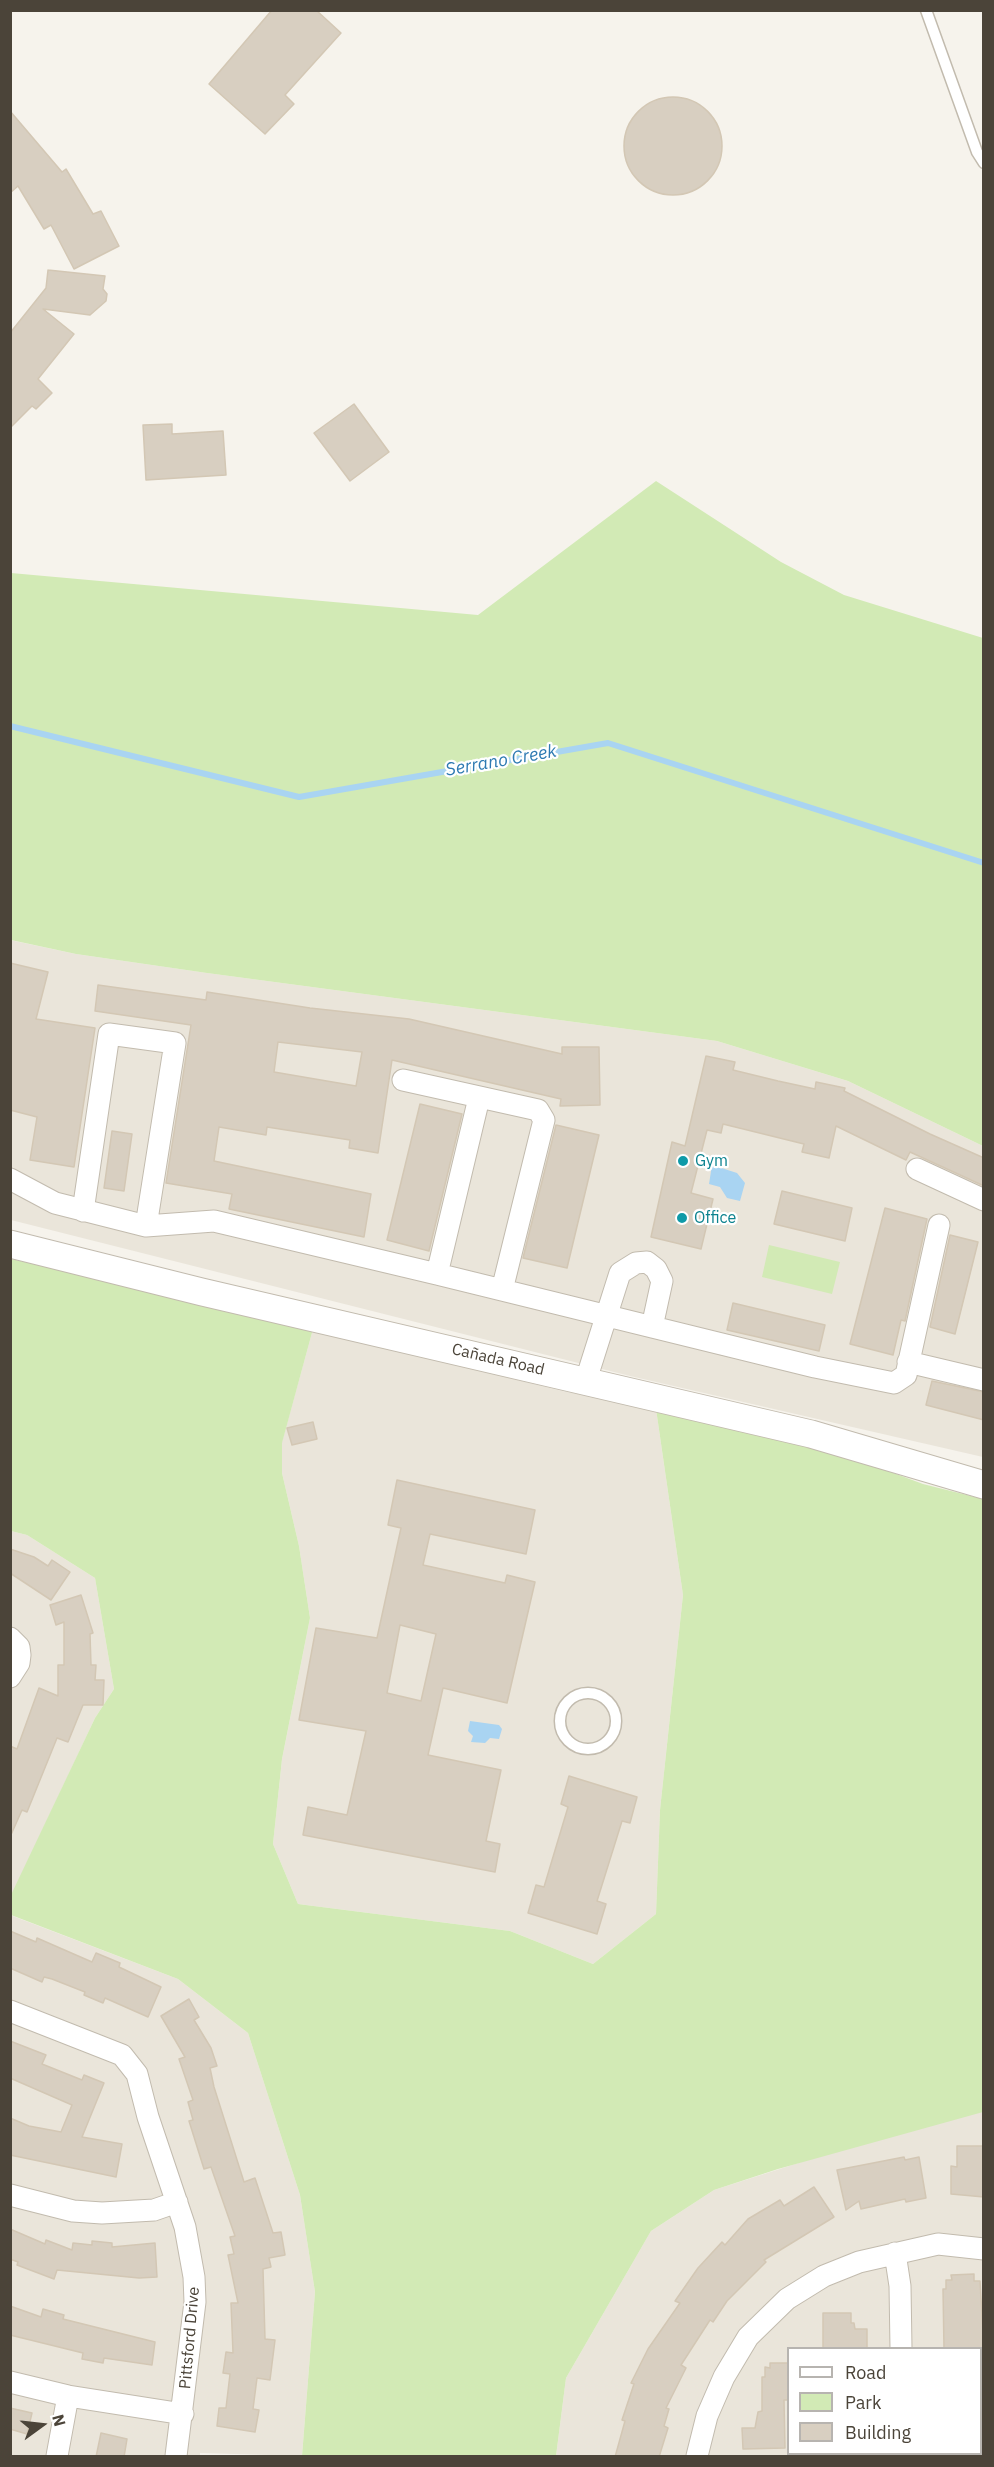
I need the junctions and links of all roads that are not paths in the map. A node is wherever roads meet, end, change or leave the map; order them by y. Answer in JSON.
{"nodes":[{"id":1,"x":926,"y":10,"type":"edge"},
{"id":2,"x":984,"y":163,"type":"edge"},
{"id":3,"x":403,"y":1080,"type":"dead end"},
{"id":4,"x":479,"y":1098,"type":"junction"},
{"id":5,"x":917,"y":1169,"type":"dead end"},
{"id":6,"x":10,"y":1179,"type":"edge"},
{"id":7,"x":984,"y":1200,"type":"edge"},
{"id":8,"x":83,"y":1211,"type":"junction"},
{"id":9,"x":939,"y":1225,"type":"dead end"},
{"id":10,"x":146,"y":1226,"type":"junction"},
{"id":11,"x":10,"y":1244,"type":"edge"},
{"id":12,"x":437,"y":1274,"type":"junction"},
{"id":13,"x":502,"y":1290,"type":"junction"},
{"id":14,"x":606,"y":1315,"type":"junction"},
{"id":15,"x":652,"y":1327,"type":"junction"},
{"id":16,"x":908,"y":1362,"type":"junction"},
{"id":17,"x":586,"y":1380,"type":"junction"},
{"id":18,"x":984,"y":1380,"type":"edge"},
{"id":19,"x":984,"y":1485,"type":"edge"},
{"id":20,"x":15,"y":1646,"type":"edge"},
{"id":21,"x":10,"y":1677,"type":"edge"},
{"id":22,"x":601,"y":1696,"type":"joint"},
{"id":23,"x":10,"y":2011,"type":"edge"},
{"id":24,"x":10,"y":2195,"type":"edge"},
{"id":25,"x":177,"y":2202,"type":"junction"},
{"id":26,"x":984,"y":2249,"type":"edge"},
{"id":27,"x":895,"y":2253,"type":"junction"},
{"id":28,"x":902,"y":2347,"type":"edge"},
{"id":29,"x":10,"y":2382,"type":"edge"},
{"id":30,"x":68,"y":2396,"type":"junction"},
{"id":31,"x":183,"y":2414,"type":"junction"},
{"id":32,"x":57,"y":2457,"type":"edge"},
{"id":33,"x":176,"y":2457,"type":"edge"},
{"id":34,"x":697,"y":2457,"type":"edge"}],
"edges":[{"from":1,"to":2,"type":"lane"},
{"from":3,"to":4,"type":"street"},
{"from":4,"to":12,"type":"street"},
{"from":4,"to":13,"type":"street"},
{"from":5,"to":7,"type":"street"},
{"from":6,"to":8,"type":"street"},
{"from":8,"to":10,"type":"street"},
{"from":8,"to":10,"type":"street"},
{"from":9,"to":16,"type":"street"},
{"from":10,"to":12,"type":"street"},
{"from":11,"to":17,"type":"street","name":"Cañada Road"},
{"from":12,"to":13,"type":"street"},
{"from":13,"to":14,"type":"street"},
{"from":14,"to":15,"type":"street"},
{"from":14,"to":15,"type":"street"},
{"from":14,"to":17,"type":"street"},
{"from":15,"to":16,"type":"street"},
{"from":16,"to":18,"type":"street"},
{"from":17,"to":19,"type":"street","name":"Cañada Road"},
{"from":20,"to":21,"type":"street"},
{"from":22,"to":22,"type":"lane"},
{"from":23,"to":25,"type":"street","name":"Pittsford Drive"},
{"from":24,"to":25,"type":"street"},
{"from":25,"to":31,"type":"street","name":"Pittsford Drive"},
{"from":26,"to":27,"type":"street"},
{"from":27,"to":28,"type":"street"},
{"from":27,"to":34,"type":"street"},
{"from":29,"to":30,"type":"street"},
{"from":30,"to":31,"type":"street"},
{"from":30,"to":32,"type":"street"},
{"from":31,"to":33,"type":"street","name":"Pittsford Drive"}]}
